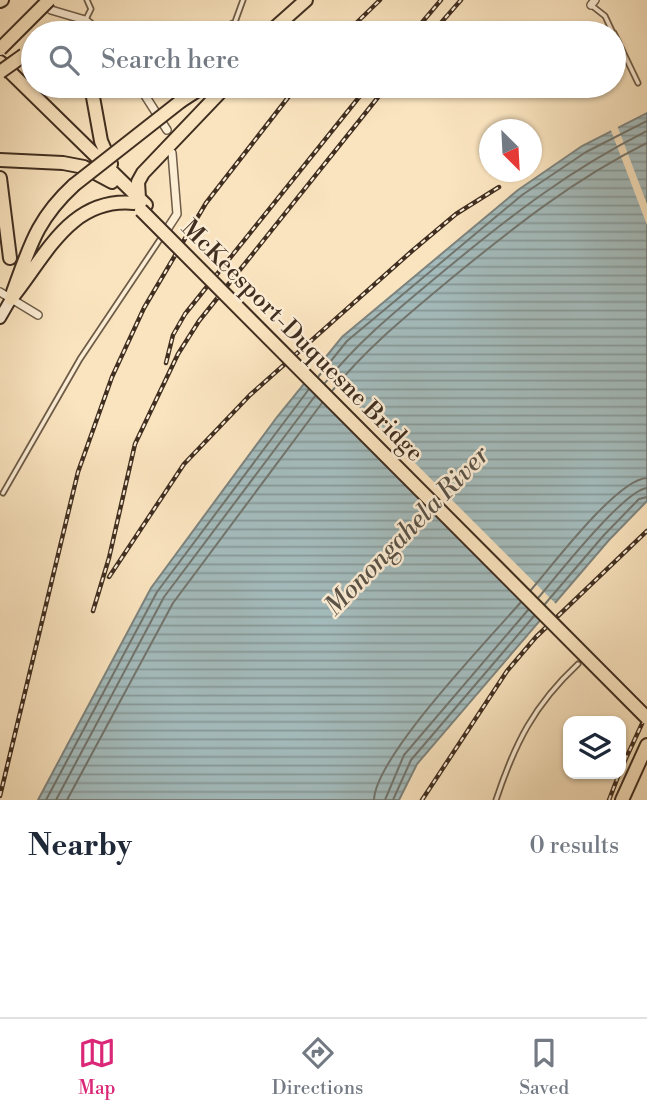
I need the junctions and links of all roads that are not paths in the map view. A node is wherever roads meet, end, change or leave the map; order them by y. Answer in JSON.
{"nodes":[{"id":1,"x":48,"y":0,"type":"edge"},
{"id":2,"x":87,"y":0,"type":"edge"},
{"id":3,"x":243,"y":0,"type":"edge"},
{"id":4,"x":306,"y":0,"type":"edge"},
{"id":5,"x":593,"y":3,"type":"edge"},
{"id":6,"x":85,"y":20,"type":"joint"},
{"id":7,"x":27,"y":21,"type":"edge"},
{"id":8,"x":235,"y":21,"type":"edge"},
{"id":9,"x":282,"y":21,"type":"edge"},
{"id":10,"x":286,"y":21,"type":"edge"},
{"id":11,"x":608,"y":21,"type":"edge"},
{"id":12,"x":21,"y":28,"type":"edge"},
{"id":13,"x":0,"y":49,"type":"edge"},
{"id":14,"x":626,"y":58,"type":"edge"},
{"id":15,"x":21,"y":59,"type":"edge"},
{"id":16,"x":0,"y":62,"type":"edge"},
{"id":17,"x":0,"y":72,"type":"edge"},
{"id":18,"x":21,"y":83,"type":"edge"},
{"id":19,"x":638,"y":83,"type":"dead end"},
{"id":20,"x":21,"y":92,"type":"edge"},
{"id":21,"x":28,"y":98,"type":"edge"},
{"id":22,"x":35,"y":98,"type":"edge"},
{"id":23,"x":93,"y":98,"type":"edge"},
{"id":24,"x":147,"y":98,"type":"edge"},
{"id":25,"x":186,"y":98,"type":"edge"},
{"id":26,"x":215,"y":98,"type":"edge"},
{"id":27,"x":167,"y":130,"type":"dead end"},
{"id":28,"x":172,"y":153,"type":"dead end"},
{"id":29,"x":0,"y":160,"type":"edge"},
{"id":30,"x":0,"y":178,"type":"edge"},
{"id":31,"x":114,"y":178,"type":"junction"},
{"id":32,"x":140,"y":204,"type":"junction"},
{"id":33,"x":166,"y":231,"type":"joint"},
{"id":34,"x":0,"y":239,"type":"edge"},
{"id":35,"x":10,"y":258,"type":"junction"},
{"id":36,"x":6,"y":295,"type":"edge"},
{"id":37,"x":38,"y":315,"type":"dead end"},
{"id":38,"x":0,"y":318,"type":"edge"},
{"id":39,"x":3,"y":493,"type":"dead end"},
{"id":40,"x":579,"y":664,"type":"dead end"},
{"id":41,"x":647,"y":709,"type":"edge"},
{"id":42,"x":647,"y":718,"type":"edge"},
{"id":43,"x":647,"y":745,"type":"edge"},
{"id":44,"x":647,"y":758,"type":"edge"},
{"id":45,"x":496,"y":800,"type":"edge"},
{"id":46,"x":622,"y":800,"type":"edge"},
{"id":47,"x":629,"y":800,"type":"edge"}],
"edges":[{"from":1,"to":6,"type":"street"},
{"from":1,"to":7,"type":"main road","bridge":true},
{"from":2,"to":6,"type":"lane"},
{"from":3,"to":8,"type":"lane"},
{"from":4,"to":9,"type":"main road"},
{"from":4,"to":10,"type":"main road"},
{"from":5,"to":11,"type":"lane"},
{"from":12,"to":13,"type":"main road","bridge":true},
{"from":14,"to":19,"type":"lane"},
{"from":15,"to":17,"type":"main road","bridge":true},
{"from":16,"to":18,"type":"main road"},
{"from":17,"to":20,"type":"main road"},
{"from":21,"to":31,"type":"main road"},
{"from":22,"to":31,"type":"main road"},
{"from":23,"to":31,"type":"main road"},
{"from":24,"to":27,"type":"street"},
{"from":25,"to":36,"type":"main road","bridge":true},
{"from":26,"to":32,"type":"main road"},
{"from":28,"to":33,"type":"street"},
{"from":29,"to":31,"type":"main road"},
{"from":30,"to":35,"type":"main road"},
{"from":31,"to":32,"type":"main road"},
{"from":32,"to":36,"type":"main road"},
{"from":32,"to":41,"type":"main road","name":"McKeesport-Duquesne Bridge"},
{"from":32,"to":42,"type":"main road","name":"McKeesport-Duquesne Bridge","bridge":true},
{"from":33,"to":39,"type":"lane"},
{"from":34,"to":35,"type":"main road"},
{"from":35,"to":36,"type":"main road"},
{"from":36,"to":37,"type":"street"},
{"from":36,"to":38,"type":"main road"},
{"from":40,"to":45,"type":"lane"},
{"from":43,"to":46,"type":"main road"},
{"from":44,"to":47,"type":"main road"}]}
